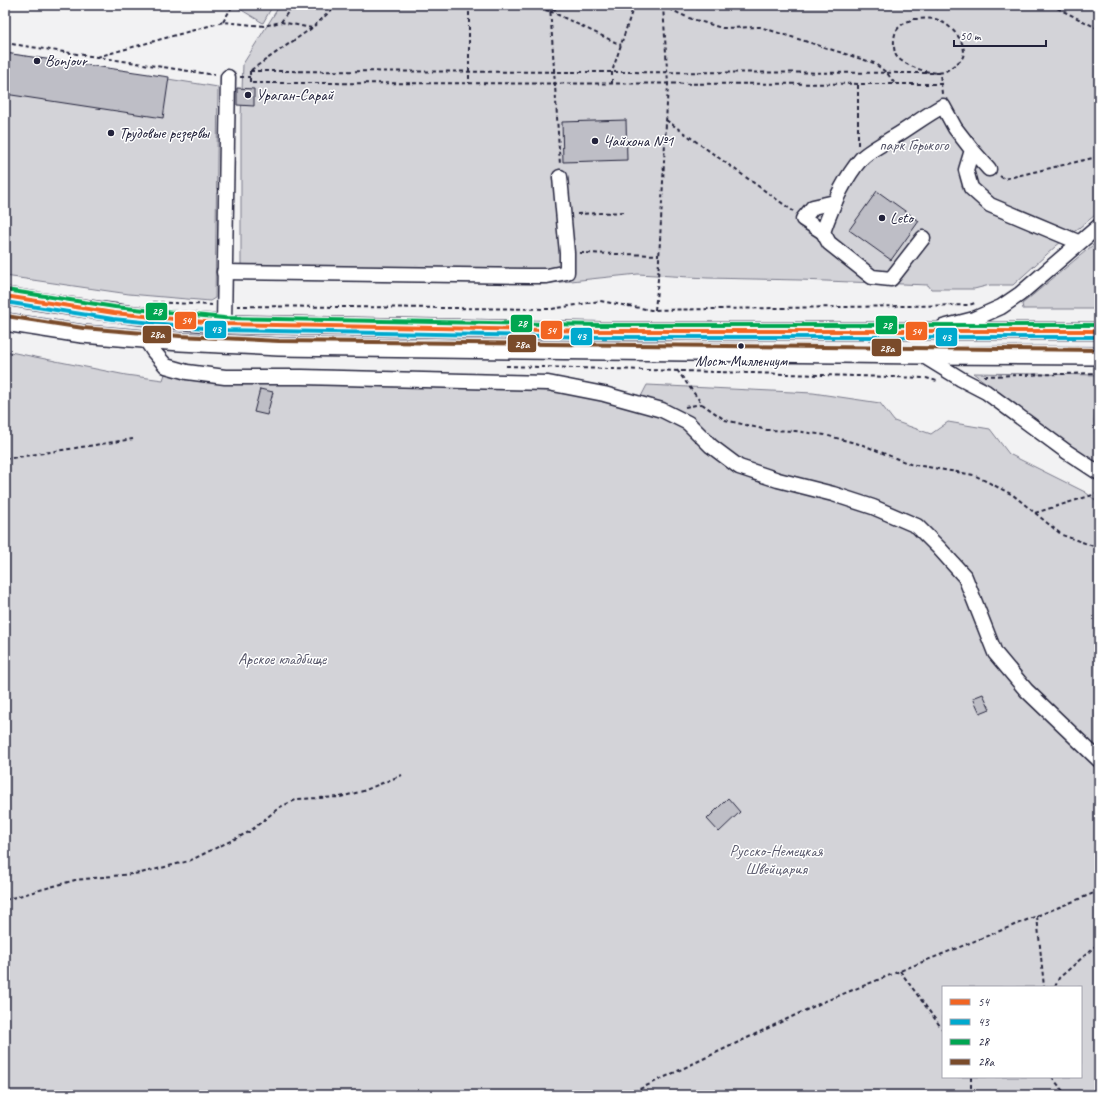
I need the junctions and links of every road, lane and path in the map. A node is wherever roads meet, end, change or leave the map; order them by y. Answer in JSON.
{"nodes":[{"id":1,"x":233,"y":5,"type":"edge"},
{"id":2,"x":293,"y":5,"type":"edge"},
{"id":3,"x":337,"y":5,"type":"edge"},
{"id":4,"x":469,"y":5,"type":"edge"},
{"id":5,"x":518,"y":5,"type":"edge"},
{"id":6,"x":550,"y":5,"type":"edge"},
{"id":7,"x":567,"y":5,"type":"edge"},
{"id":8,"x":634,"y":5,"type":"edge"},
{"id":9,"x":663,"y":5,"type":"edge"},
{"id":10,"x":1051,"y":5,"type":"edge"},
{"id":11,"x":550,"y":11,"type":"junction"},
{"id":12,"x":223,"y":22,"type":"junction"},
{"id":13,"x":281,"y":22,"type":"junction"},
{"id":14,"x":312,"y":28,"type":"junction"},
{"id":15,"x":1099,"y":29,"type":"edge"},
{"id":16,"x":5,"y":43,"type":"edge"},
{"id":17,"x":621,"y":45,"type":"junction"},
{"id":18,"x":95,"y":57,"type":"junction"},
{"id":19,"x":250,"y":71,"type":"junction"},
{"id":20,"x":470,"y":72,"type":"junction"},
{"id":21,"x":554,"y":72,"type":"junction"},
{"id":22,"x":612,"y":72,"type":"junction"},
{"id":23,"x":668,"y":72,"type":"junction"},
{"id":24,"x":887,"y":73,"type":"junction"},
{"id":25,"x":940,"y":73,"type":"junction"},
{"id":26,"x":228,"y":77,"type":"junction"},
{"id":27,"x":250,"y":77,"type":"junction"},
{"id":28,"x":469,"y":83,"type":"junction"},
{"id":29,"x":555,"y":83,"type":"junction"},
{"id":30,"x":612,"y":83,"type":"junction"},
{"id":31,"x":668,"y":84,"type":"junction"},
{"id":32,"x":858,"y":84,"type":"junction"},
{"id":33,"x":895,"y":84,"type":"junction"},
{"id":34,"x":941,"y":84,"type":"junction"},
{"id":35,"x":943,"y":106,"type":"junction"},
{"id":36,"x":666,"y":120,"type":"junction"},
{"id":37,"x":972,"y":150,"type":"junction"},
{"id":38,"x":1099,"y":158,"type":"edge"},
{"id":39,"x":858,"y":163,"type":"junction"},
{"id":40,"x":989,"y":169,"type":"joint"},
{"id":41,"x":560,"y":177,"type":"joint"},
{"id":42,"x":835,"y":202,"type":"junction"},
{"id":43,"x":625,"y":212,"type":"dead end"},
{"id":44,"x":564,"y":214,"type":"junction"},
{"id":45,"x":804,"y":219,"type":"junction"},
{"id":46,"x":1099,"y":226,"type":"edge"},
{"id":47,"x":823,"y":232,"type":"junction"},
{"id":48,"x":923,"y":238,"type":"dead end"},
{"id":49,"x":1078,"y":242,"type":"junction"},
{"id":50,"x":568,"y":252,"type":"junction"},
{"id":51,"x":659,"y":255,"type":"junction"},
{"id":52,"x":224,"y":272,"type":"junction"},
{"id":53,"x":5,"y":296,"type":"edge"},
{"id":54,"x":146,"y":301,"type":"dead end"},
{"id":55,"x":976,"y":303,"type":"dead end"},
{"id":56,"x":224,"y":306,"type":"junction"},
{"id":57,"x":655,"y":310,"type":"junction"},
{"id":58,"x":5,"y":322,"type":"edge"},
{"id":59,"x":224,"y":324,"type":"junction"},
{"id":60,"x":926,"y":331,"type":"junction"},
{"id":61,"x":1099,"y":331,"type":"edge"},
{"id":62,"x":146,"y":340,"type":"junction"},
{"id":63,"x":922,"y":356,"type":"junction"},
{"id":64,"x":1099,"y":356,"type":"edge"},
{"id":65,"x":677,"y":370,"type":"dead end"},
{"id":66,"x":1099,"y":373,"type":"edge"},
{"id":67,"x":983,"y":376,"type":"dead end"},
{"id":68,"x":133,"y":439,"type":"dead end"},
{"id":69,"x":5,"y":459,"type":"edge"},
{"id":70,"x":1099,"y":473,"type":"edge"},
{"id":71,"x":1099,"y":493,"type":"edge"},
{"id":72,"x":1035,"y":513,"type":"junction"},
{"id":73,"x":1099,"y":548,"type":"edge"},
{"id":74,"x":1099,"y":760,"type":"edge"},
{"id":75,"x":402,"y":775,"type":"dead end"},
{"id":76,"x":1099,"y":891,"type":"edge"},
{"id":77,"x":1095,"y":893,"type":"junction"},
{"id":78,"x":1099,"y":896,"type":"edge"},
{"id":79,"x":5,"y":900,"type":"edge"},
{"id":80,"x":1037,"y":916,"type":"junction"},
{"id":81,"x":1099,"y":943,"type":"edge"},
{"id":82,"x":900,"y":972,"type":"junction"},
{"id":83,"x":1044,"y":986,"type":"edge"},
{"id":84,"x":1055,"y":986,"type":"edge"},
{"id":85,"x":942,"y":1029,"type":"edge"},
{"id":86,"x":971,"y":1078,"type":"edge"},
{"id":87,"x":1053,"y":1078,"type":"edge"},
{"id":88,"x":627,"y":1095,"type":"edge"},
{"id":89,"x":971,"y":1095,"type":"edge"},
{"id":90,"x":1066,"y":1095,"type":"edge"}],
"edges":[{"from":1,"to":12,"type":"path"},
{"from":2,"to":13,"type":"path"},
{"from":3,"to":14,"type":"path"},
{"from":4,"to":20,"type":"path"},
{"from":5,"to":11,"type":"path"},
{"from":6,"to":11,"type":"path"},
{"from":7,"to":11,"type":"path"},
{"from":8,"to":17,"type":"path"},
{"from":9,"to":23,"type":"path"},
{"from":9,"to":24,"type":"path"},
{"from":10,"to":15,"type":"path"},
{"from":11,"to":17,"type":"path"},
{"from":11,"to":21,"type":"path"},
{"from":12,"to":13,"type":"path"},
{"from":12,"to":18,"type":"path"},
{"from":13,"to":14,"type":"path"},
{"from":14,"to":19,"type":"path"},
{"from":16,"to":18,"type":"path"},
{"from":17,"to":22,"type":"path"},
{"from":18,"to":26,"type":"path"},
{"from":19,"to":20,"type":"path"},
{"from":19,"to":27,"type":"path"},
{"from":20,"to":21,"type":"path"},
{"from":20,"to":28,"type":"path"},
{"from":21,"to":22,"type":"path"},
{"from":21,"to":29,"type":"path"},
{"from":22,"to":23,"type":"path"},
{"from":22,"to":30,"type":"path"},
{"from":23,"to":24,"type":"path"},
{"from":23,"to":31,"type":"path"},
{"from":24,"to":25,"type":"path"},
{"from":24,"to":33,"type":"path"},
{"from":25,"to":25,"type":"path"},
{"from":25,"to":34,"type":"path"},
{"from":26,"to":27,"type":"path"},
{"from":26,"to":52,"type":"street"},
{"from":27,"to":28,"type":"path"},
{"from":28,"to":29,"type":"path"},
{"from":29,"to":30,"type":"path"},
{"from":29,"to":41,"type":"path"},
{"from":30,"to":31,"type":"path"},
{"from":31,"to":32,"type":"path"},
{"from":31,"to":36,"type":"path"},
{"from":32,"to":33,"type":"path"},
{"from":32,"to":39,"type":"path"},
{"from":33,"to":34,"type":"path"},
{"from":34,"to":35,"type":"path"},
{"from":35,"to":37,"type":"street"},
{"from":35,"to":39,"type":"street"},
{"from":36,"to":45,"type":"path"},
{"from":36,"to":51,"type":"path"},
{"from":37,"to":40,"type":"street"},
{"from":37,"to":49,"type":"street"},
{"from":38,"to":40,"type":"path"},
{"from":39,"to":42,"type":"street"},
{"from":41,"to":44,"type":"street"},
{"from":42,"to":45,"type":"street"},
{"from":42,"to":47,"type":"street"},
{"from":43,"to":44,"type":"path"},
{"from":44,"to":50,"type":"street"},
{"from":45,"to":47,"type":"street"},
{"from":46,"to":49,"type":"street"},
{"from":47,"to":48,"type":"street"},
{"from":49,"to":60,"type":"street"},
{"from":50,"to":51,"type":"path"},
{"from":50,"to":52,"type":"street"},
{"from":51,"to":57,"type":"path"},
{"from":52,"to":56,"type":"street"},
{"from":53,"to":59,"type":"main road"},
{"from":54,"to":56,"type":"path"},
{"from":55,"to":57,"type":"path"},
{"from":56,"to":57,"type":"path"},
{"from":56,"to":59,"type":"street"},
{"from":58,"to":62,"type":"main road"},
{"from":59,"to":60,"type":"main road"},
{"from":60,"to":61,"type":"main road"},
{"from":62,"to":63,"type":"main road"},
{"from":62,"to":74,"type":"street"},
{"from":63,"to":64,"type":"main road"},
{"from":63,"to":70,"type":"street"},
{"from":65,"to":72,"type":"path"},
{"from":66,"to":67,"type":"path"},
{"from":68,"to":69,"type":"path"},
{"from":71,"to":72,"type":"path"},
{"from":72,"to":73,"type":"path"},
{"from":75,"to":79,"type":"path"},
{"from":76,"to":77,"type":"path"},
{"from":77,"to":78,"type":"path"},
{"from":77,"to":80,"type":"path"},
{"from":80,"to":82,"type":"path"},
{"from":80,"to":83,"type":"path"},
{"from":81,"to":84,"type":"path"},
{"from":82,"to":85,"type":"path"},
{"from":82,"to":88,"type":"path"},
{"from":86,"to":89,"type":"path"},
{"from":87,"to":90,"type":"path"}]}
